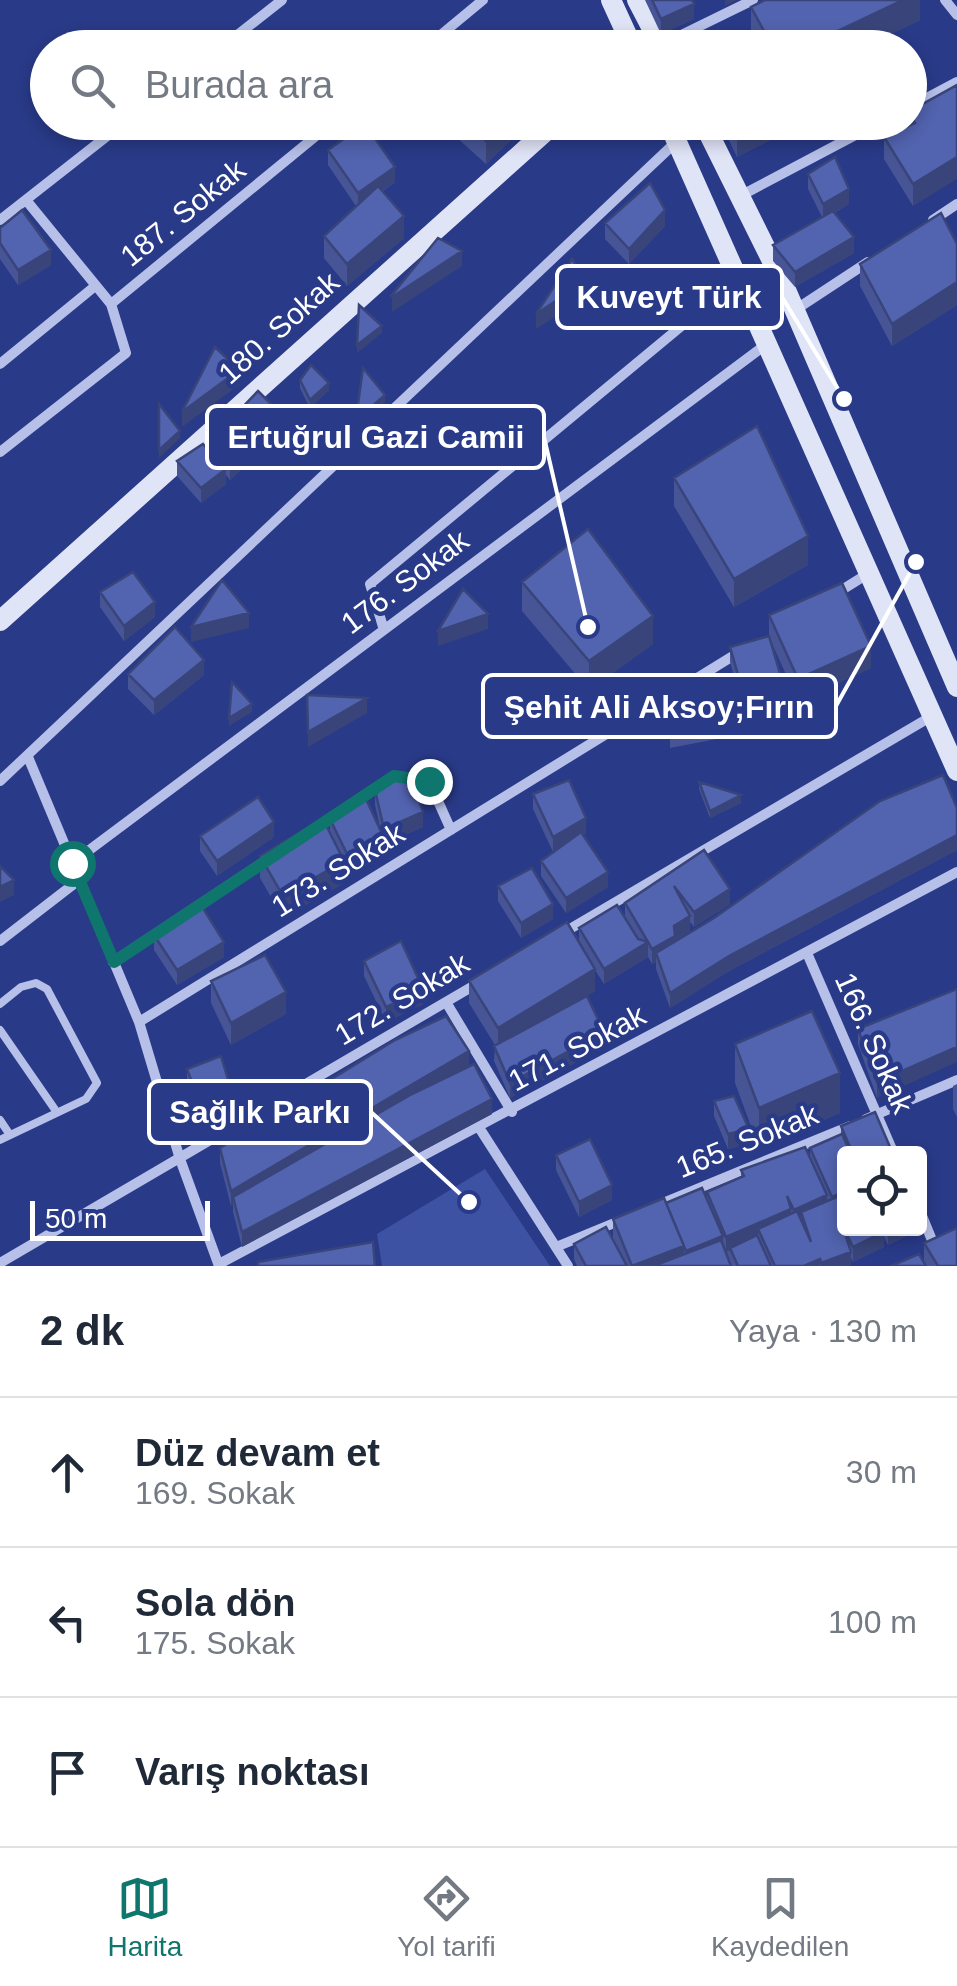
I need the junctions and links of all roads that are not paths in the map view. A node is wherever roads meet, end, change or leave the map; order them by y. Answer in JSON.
{"nodes":[{"id":1,"x":256,"y":0,"type":"edge"},
{"id":2,"x":282,"y":0,"type":"edge"},
{"id":3,"x":483,"y":0,"type":"edge"},
{"id":4,"x":612,"y":0,"type":"edge"},
{"id":5,"x":637,"y":0,"type":"edge"},
{"id":6,"x":752,"y":0,"type":"edge"},
{"id":7,"x":267,"y":11,"type":"junction"},
{"id":8,"x":243,"y":30,"type":"edge"},
{"id":9,"x":447,"y":30,"type":"edge"},
{"id":10,"x":626,"y":30,"type":"edge"},
{"id":11,"x":653,"y":30,"type":"edge"},
{"id":12,"x":693,"y":30,"type":"edge"},
{"id":13,"x":957,"y":82,"type":"edge"},
{"id":14,"x":927,"y":98,"type":"edge"},
{"id":15,"x":102,"y":140,"type":"edge"},
{"id":16,"x":311,"y":140,"type":"edge"},
{"id":17,"x":536,"y":140,"type":"edge"},
{"id":18,"x":665,"y":140,"type":"edge"},
{"id":19,"x":677,"y":140,"type":"edge"},
{"id":20,"x":713,"y":140,"type":"edge"},
{"id":21,"x":846,"y":140,"type":"edge"},
{"id":22,"x":742,"y":195,"type":"junction"},
{"id":23,"x":26,"y":200,"type":"junction"},
{"id":24,"x":957,"y":204,"type":"edge"},
{"id":25,"x":0,"y":220,"type":"edge"},
{"id":26,"x":924,"y":225,"type":"edge"},
{"id":27,"x":876,"y":257,"type":"edge"},
{"id":28,"x":740,"y":278,"type":"junction"},
{"id":29,"x":94,"y":287,"type":"junction"},
{"id":30,"x":110,"y":304,"type":"junction"},
{"id":31,"x":795,"y":310,"type":"junction"},
{"id":32,"x":769,"y":342,"type":"junction"},
{"id":33,"x":0,"y":364,"type":"edge"},
{"id":34,"x":0,"y":452,"type":"edge"},
{"id":35,"x":870,"y":572,"type":"junction"},
{"id":36,"x":826,"y":600,"type":"edge"},
{"id":37,"x":0,"y":621,"type":"edge"},
{"id":38,"x":384,"y":630,"type":"junction"},
{"id":39,"x":750,"y":646,"type":"edge"},
{"id":40,"x":957,"y":687,"type":"edge"},
{"id":41,"x":932,"y":715,"type":"junction"},
{"id":42,"x":28,"y":757,"type":"junction"},
{"id":43,"x":957,"y":771,"type":"edge"},
{"id":44,"x":0,"y":781,"type":"edge"},
{"id":45,"x":450,"y":830,"type":"junction"},
{"id":46,"x":295,"y":842,"type":"edge"},
{"id":47,"x":279,"y":852,"type":"edge"},
{"id":48,"x":72,"y":863,"type":"junction"},
{"id":49,"x":957,"y":872,"type":"edge"},
{"id":50,"x":79,"y":880,"type":"junction"},
{"id":51,"x":0,"y":941,"type":"edge"},
{"id":52,"x":547,"y":943,"type":"edge"},
{"id":53,"x":807,"y":953,"type":"junction"},
{"id":54,"x":114,"y":962,"type":"junction"},
{"id":55,"x":497,"y":972,"type":"edge"},
{"id":56,"x":446,"y":1002,"type":"junction"},
{"id":57,"x":0,"y":1004,"type":"edge"},
{"id":58,"x":138,"y":1022,"type":"junction"},
{"id":59,"x":0,"y":1030,"type":"edge"},
{"id":60,"x":957,"y":1080,"type":"edge"},
{"id":61,"x":56,"y":1111,"type":"junction"},
{"id":62,"x":512,"y":1112,"type":"junction"},
{"id":63,"x":878,"y":1114,"type":"junction"},
{"id":64,"x":0,"y":1120,"type":"edge"},
{"id":65,"x":480,"y":1129,"type":"junction"},
{"id":66,"x":10,"y":1134,"type":"junction"},
{"id":67,"x":0,"y":1140,"type":"edge"},
{"id":68,"x":891,"y":1146,"type":"edge"},
{"id":69,"x":180,"y":1160,"type":"junction"},
{"id":70,"x":927,"y":1223,"type":"edge"},
{"id":71,"x":556,"y":1247,"type":"junction"},
{"id":72,"x":919,"y":1258,"type":"edge"},
{"id":73,"x":0,"y":1263,"type":"edge"},
{"id":74,"x":219,"y":1265,"type":"edge"},
{"id":75,"x":568,"y":1266,"type":"edge"}],
"edges":[{"from":1,"to":7,"type":"street"},
{"from":2,"to":7,"type":"street"},
{"from":3,"to":9,"type":"street"},
{"from":4,"to":10,"type":"main road"},
{"from":5,"to":11,"type":"main road"},
{"from":6,"to":12,"type":"street"},
{"from":7,"to":8,"type":"street"},
{"from":13,"to":14,"type":"street"},
{"from":15,"to":23,"type":"street"},
{"from":16,"to":30,"type":"street","name":"187. Sokak"},
{"from":17,"to":37,"type":"main road","name":"180. Sokak"},
{"from":18,"to":42,"type":"street"},
{"from":19,"to":28,"type":"main road"},
{"from":20,"to":22,"type":"main road"},
{"from":21,"to":22,"type":"street"},
{"from":22,"to":31,"type":"main road"},
{"from":23,"to":25,"type":"street"},
{"from":23,"to":29,"type":"street"},
{"from":24,"to":26,"type":"street"},
{"from":27,"to":31,"type":"street"},
{"from":28,"to":32,"type":"main road"},
{"from":28,"to":38,"type":"street"},
{"from":29,"to":30,"type":"street"},
{"from":29,"to":33,"type":"street","name":"187. Sokak"},
{"from":30,"to":34,"type":"street"},
{"from":31,"to":40,"type":"main road"},
{"from":32,"to":35,"type":"main road"},
{"from":32,"to":38,"type":"street","name":"176. Sokak"},
{"from":35,"to":36,"type":"street"},
{"from":35,"to":41,"type":"main road"},
{"from":38,"to":48,"type":"street","name":"176. Sokak"},
{"from":39,"to":45,"type":"street","name":"173. Sokak"},
{"from":41,"to":43,"type":"main road"},
{"from":41,"to":52,"type":"street"},
{"from":42,"to":44,"type":"street"},
{"from":42,"to":48,"type":"street"},
{"from":45,"to":46,"type":"street"},
{"from":45,"to":58,"type":"street","name":"173. Sokak"},
{"from":47,"to":54,"type":"street"},
{"from":48,"to":50,"type":"street"},
{"from":49,"to":53,"type":"street","name":"171. Sokak"},
{"from":50,"to":51,"type":"street"},
{"from":50,"to":54,"type":"street"},
{"from":53,"to":62,"type":"street","name":"171. Sokak"},
{"from":53,"to":63,"type":"street","name":"166. Sokak"},
{"from":54,"to":58,"type":"street"},
{"from":55,"to":56,"type":"street","name":"172. Sokak"},
{"from":56,"to":62,"type":"street"},
{"from":56,"to":69,"type":"street","name":"172. Sokak"},
{"from":57,"to":61,"type":"lane"},
{"from":58,"to":69,"type":"street"},
{"from":59,"to":61,"type":"lane"},
{"from":60,"to":63,"type":"street","name":"165. Sokak"},
{"from":61,"to":66,"type":"lane"},
{"from":62,"to":65,"type":"street","name":"171. Sokak"},
{"from":63,"to":68,"type":"street","name":"166. Sokak"},
{"from":63,"to":71,"type":"street","name":"165. Sokak"},
{"from":64,"to":66,"type":"lane"},
{"from":65,"to":71,"type":"street"},
{"from":65,"to":74,"type":"street","name":"171. Sokak"},
{"from":66,"to":67,"type":"lane"},
{"from":69,"to":73,"type":"street","name":"172. Sokak"},
{"from":69,"to":74,"type":"street"},
{"from":70,"to":72,"type":"street"},
{"from":71,"to":75,"type":"street"}]}
